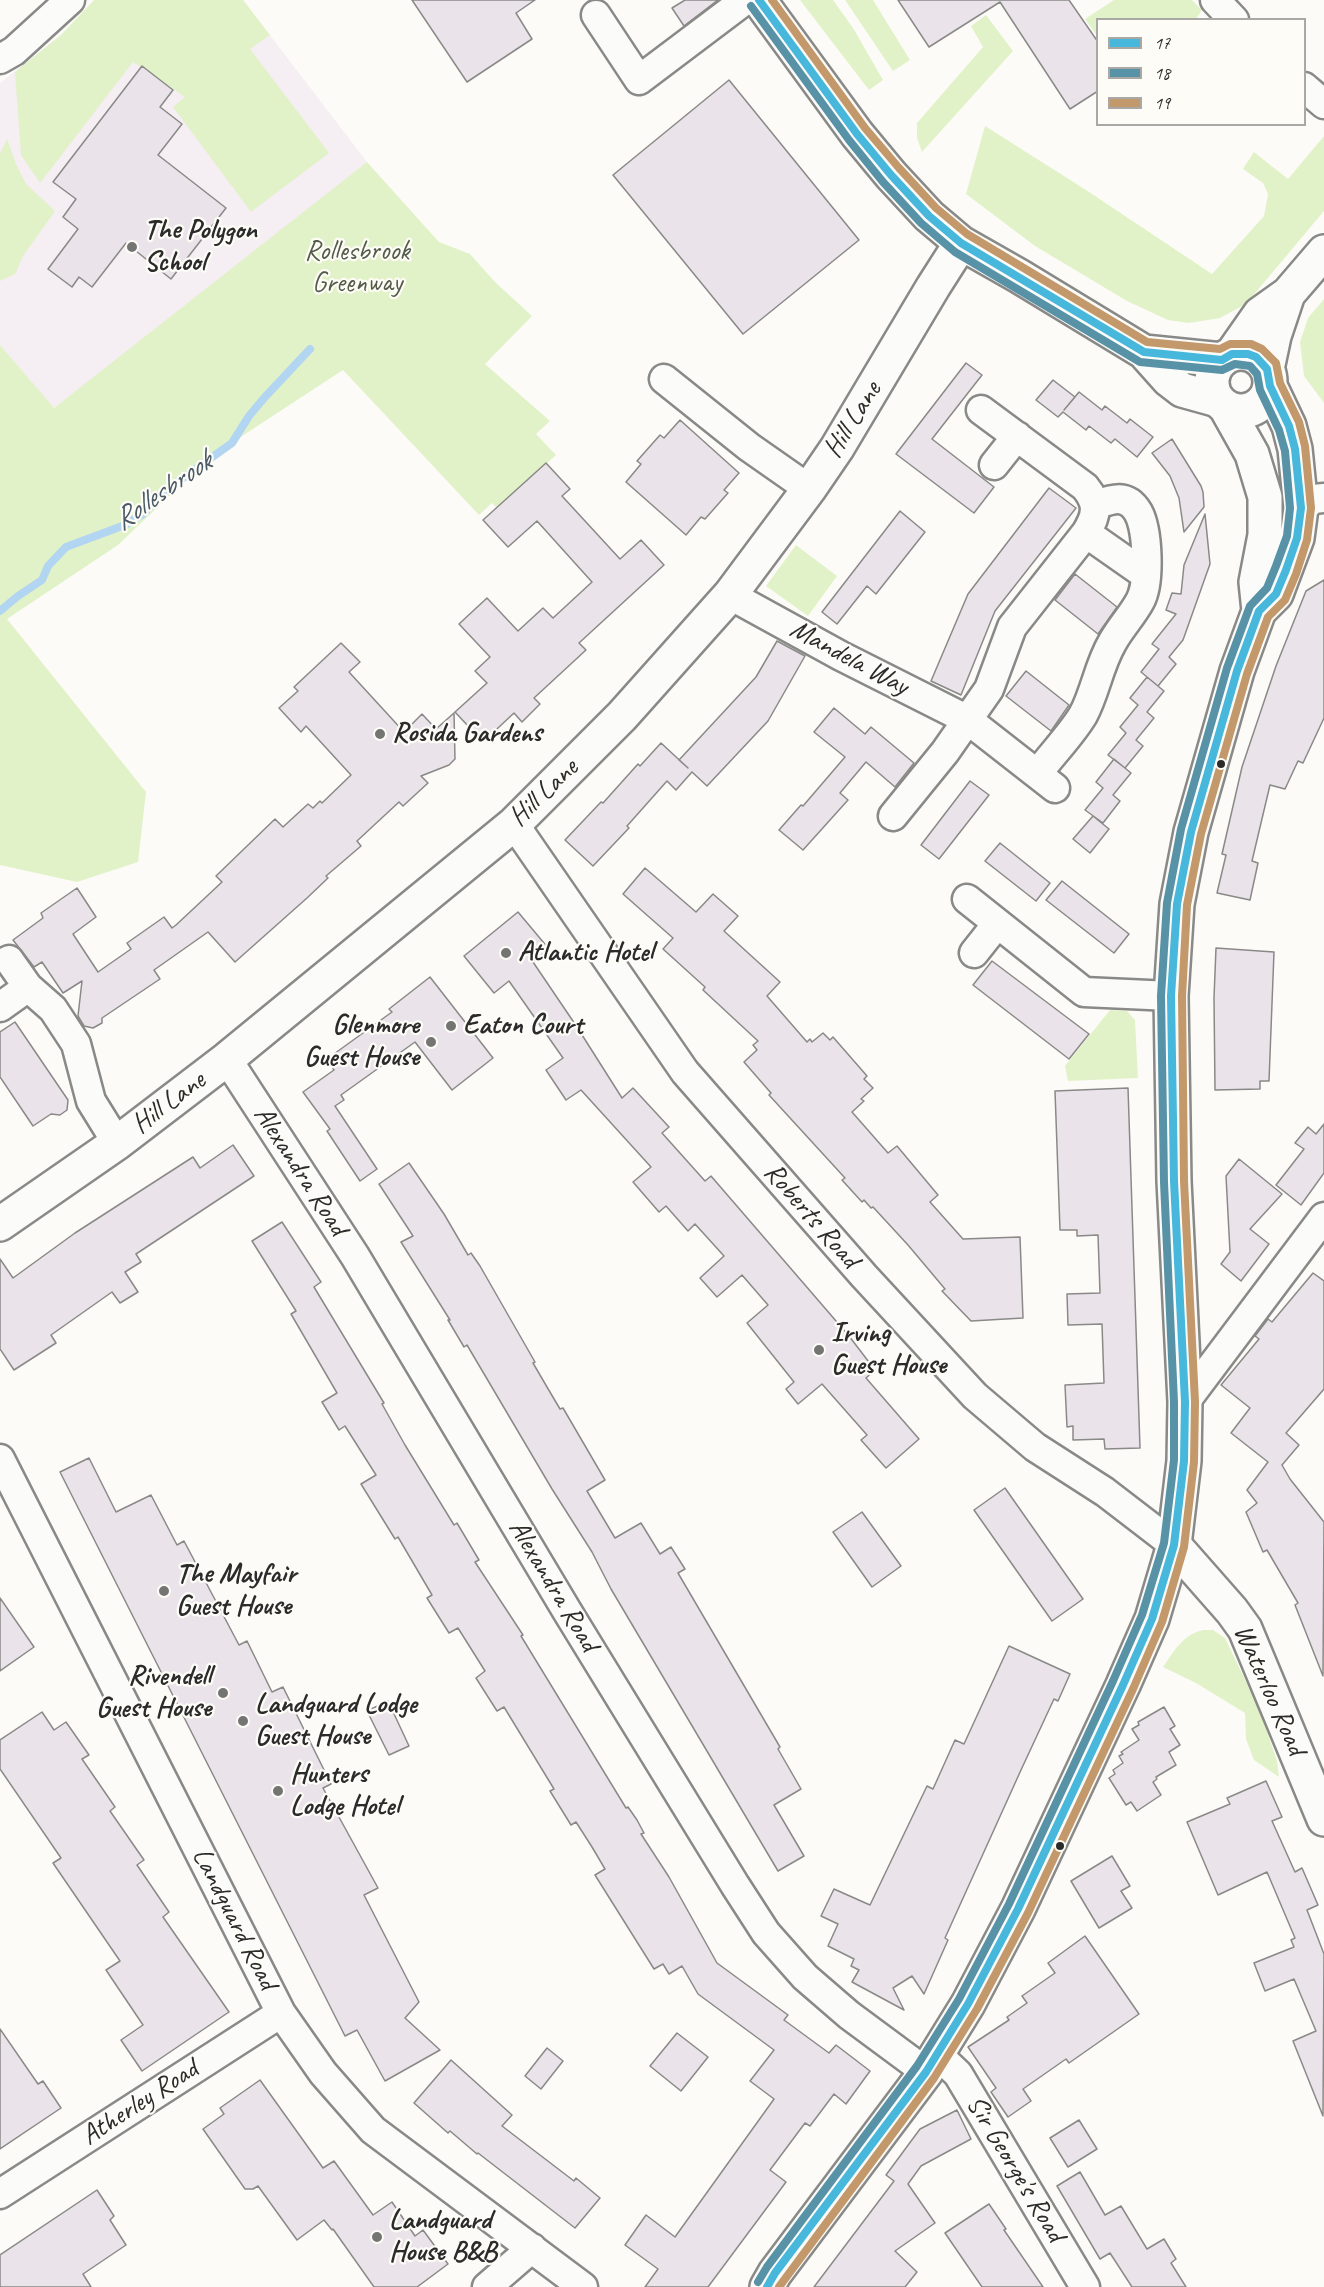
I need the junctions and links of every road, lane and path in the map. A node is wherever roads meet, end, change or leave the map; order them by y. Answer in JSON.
{"nodes":[{"id":1,"x":70,"y":0,"type":"edge"},
{"id":2,"x":745,"y":0,"type":"edge"},
{"id":3,"x":759,"y":0,"type":"edge"},
{"id":4,"x":1215,"y":0,"type":"edge"},
{"id":5,"x":596,"y":15,"type":"dead end"},
{"id":6,"x":1232,"y":18,"type":"edge"},
{"id":7,"x":0,"y":59,"type":"edge"},
{"id":8,"x":1306,"y":88,"type":"edge"},
{"id":9,"x":1324,"y":104,"type":"edge"},
{"id":10,"x":961,"y":243,"type":"junction"},
{"id":11,"x":1324,"y":252,"type":"edge"},
{"id":12,"x":1288,"y":294,"type":"junction"},
{"id":13,"x":1144,"y":352,"type":"junction"},
{"id":14,"x":1227,"y":357,"type":"junction"},
{"id":15,"x":1268,"y":377,"type":"junction"},
{"id":16,"x":664,"y":379,"type":"dead end"},
{"id":17,"x":1221,"y":403,"type":"junction"},
{"id":18,"x":981,"y":410,"type":"dead end"},
{"id":19,"x":1017,"y":436,"type":"junction"},
{"id":20,"x":994,"y":465,"type":"dead end"},
{"id":21,"x":808,"y":489,"type":"junction"},
{"id":22,"x":1312,"y":503,"type":"edge"},
{"id":23,"x":1095,"y":505,"type":"junction"},
{"id":24,"x":1086,"y":533,"type":"junction"},
{"id":25,"x":1146,"y":575,"type":"junction"},
{"id":26,"x":730,"y":595,"type":"junction"},
{"id":27,"x":1259,"y":611,"type":"junction"},
{"id":28,"x":968,"y":720,"type":"junction"},
{"id":29,"x":893,"y":816,"type":"dead end"},
{"id":30,"x":514,"y":824,"type":"junction"},
{"id":31,"x":967,"y":899,"type":"dead end"},
{"id":32,"x":998,"y":924,"type":"junction"},
{"id":33,"x":974,"y":953,"type":"dead end"},
{"id":34,"x":9,"y":960,"type":"dead end"},
{"id":35,"x":27,"y":987,"type":"junction"},
{"id":36,"x":1171,"y":996,"type":"junction"},
{"id":37,"x":0,"y":1007,"type":"edge"},
{"id":38,"x":226,"y":1059,"type":"junction"},
{"id":39,"x":117,"y":1143,"type":"junction"},
{"id":40,"x":1324,"y":1217,"type":"edge"},
{"id":41,"x":0,"y":1224,"type":"edge"},
{"id":42,"x":1185,"y":1402,"type":"junction"},
{"id":43,"x":0,"y":1459,"type":"edge"},
{"id":44,"x":1174,"y":1545,"type":"junction"},
{"id":45,"x":1324,"y":1819,"type":"edge"},
{"id":46,"x":281,"y":2013,"type":"junction"},
{"id":47,"x":932,"y":2063,"type":"junction"},
{"id":48,"x":0,"y":2193,"type":"edge"},
{"id":49,"x":532,"y":2248,"type":"junction"},
{"id":50,"x":487,"y":2287,"type":"edge"},
{"id":51,"x":583,"y":2287,"type":"edge"},
{"id":52,"x":767,"y":2287,"type":"edge"},
{"id":53,"x":1085,"y":2287,"type":"edge"}],
"edges":[{"from":1,"to":7,"type":"street"},
{"from":2,"to":5,"type":"street"},
{"from":3,"to":10,"type":"main road"},
{"from":4,"to":6,"type":"street"},
{"from":8,"to":9,"type":"street"},
{"from":10,"to":13,"type":"main road"},
{"from":10,"to":21,"type":"main road","name":"Hill Lane"},
{"from":11,"to":12,"type":"main road"},
{"from":12,"to":14,"type":"main road"},
{"from":12,"to":15,"type":"main road"},
{"from":13,"to":14,"type":"main road"},
{"from":13,"to":17,"type":"main road"},
{"from":14,"to":15,"type":"main road"},
{"from":14,"to":17,"type":"main road"},
{"from":15,"to":17,"type":"main road"},
{"from":15,"to":22,"type":"main road"},
{"from":16,"to":21,"type":"street"},
{"from":17,"to":27,"type":"main road"},
{"from":18,"to":19,"type":"street"},
{"from":19,"to":20,"type":"street"},
{"from":19,"to":23,"type":"street"},
{"from":21,"to":26,"type":"main road","name":"Hill Lane"},
{"from":22,"to":27,"type":"main road"},
{"from":23,"to":24,"type":"street"},
{"from":23,"to":25,"type":"street","name":"Mandela Way"},
{"from":24,"to":25,"type":"street"},
{"from":24,"to":28,"type":"street"},
{"from":25,"to":28,"type":"street","name":"Mandela Way"},
{"from":26,"to":28,"type":"street","name":"Mandela Way"},
{"from":26,"to":30,"type":"main road","name":"Hill Lane"},
{"from":27,"to":36,"type":"main road"},
{"from":28,"to":29,"type":"street"},
{"from":30,"to":38,"type":"main road","name":"Hill Lane"},
{"from":30,"to":44,"type":"street","name":"Roberts Road"},
{"from":31,"to":32,"type":"street"},
{"from":32,"to":33,"type":"street"},
{"from":32,"to":36,"type":"street"},
{"from":34,"to":35,"type":"street"},
{"from":35,"to":37,"type":"street"},
{"from":35,"to":39,"type":"street"},
{"from":36,"to":42,"type":"main road"},
{"from":38,"to":39,"type":"main road","name":"Hill Lane"},
{"from":38,"to":47,"type":"street","name":"Alexandra Road"},
{"from":39,"to":41,"type":"main road","name":"Hill Lane"},
{"from":40,"to":42,"type":"street"},
{"from":42,"to":44,"type":"main road"},
{"from":43,"to":46,"type":"street","name":"Landguard Road"},
{"from":44,"to":45,"type":"main road","name":"Waterloo Road"},
{"from":44,"to":47,"type":"main road"},
{"from":46,"to":48,"type":"street","name":"Atherley Road"},
{"from":46,"to":49,"type":"street","name":"Landguard Road"},
{"from":47,"to":52,"type":"main road"},
{"from":47,"to":53,"type":"street","name":"Sir George's Road"},
{"from":49,"to":50,"type":"street"},
{"from":49,"to":51,"type":"street","name":"Landguard Road"}]}
